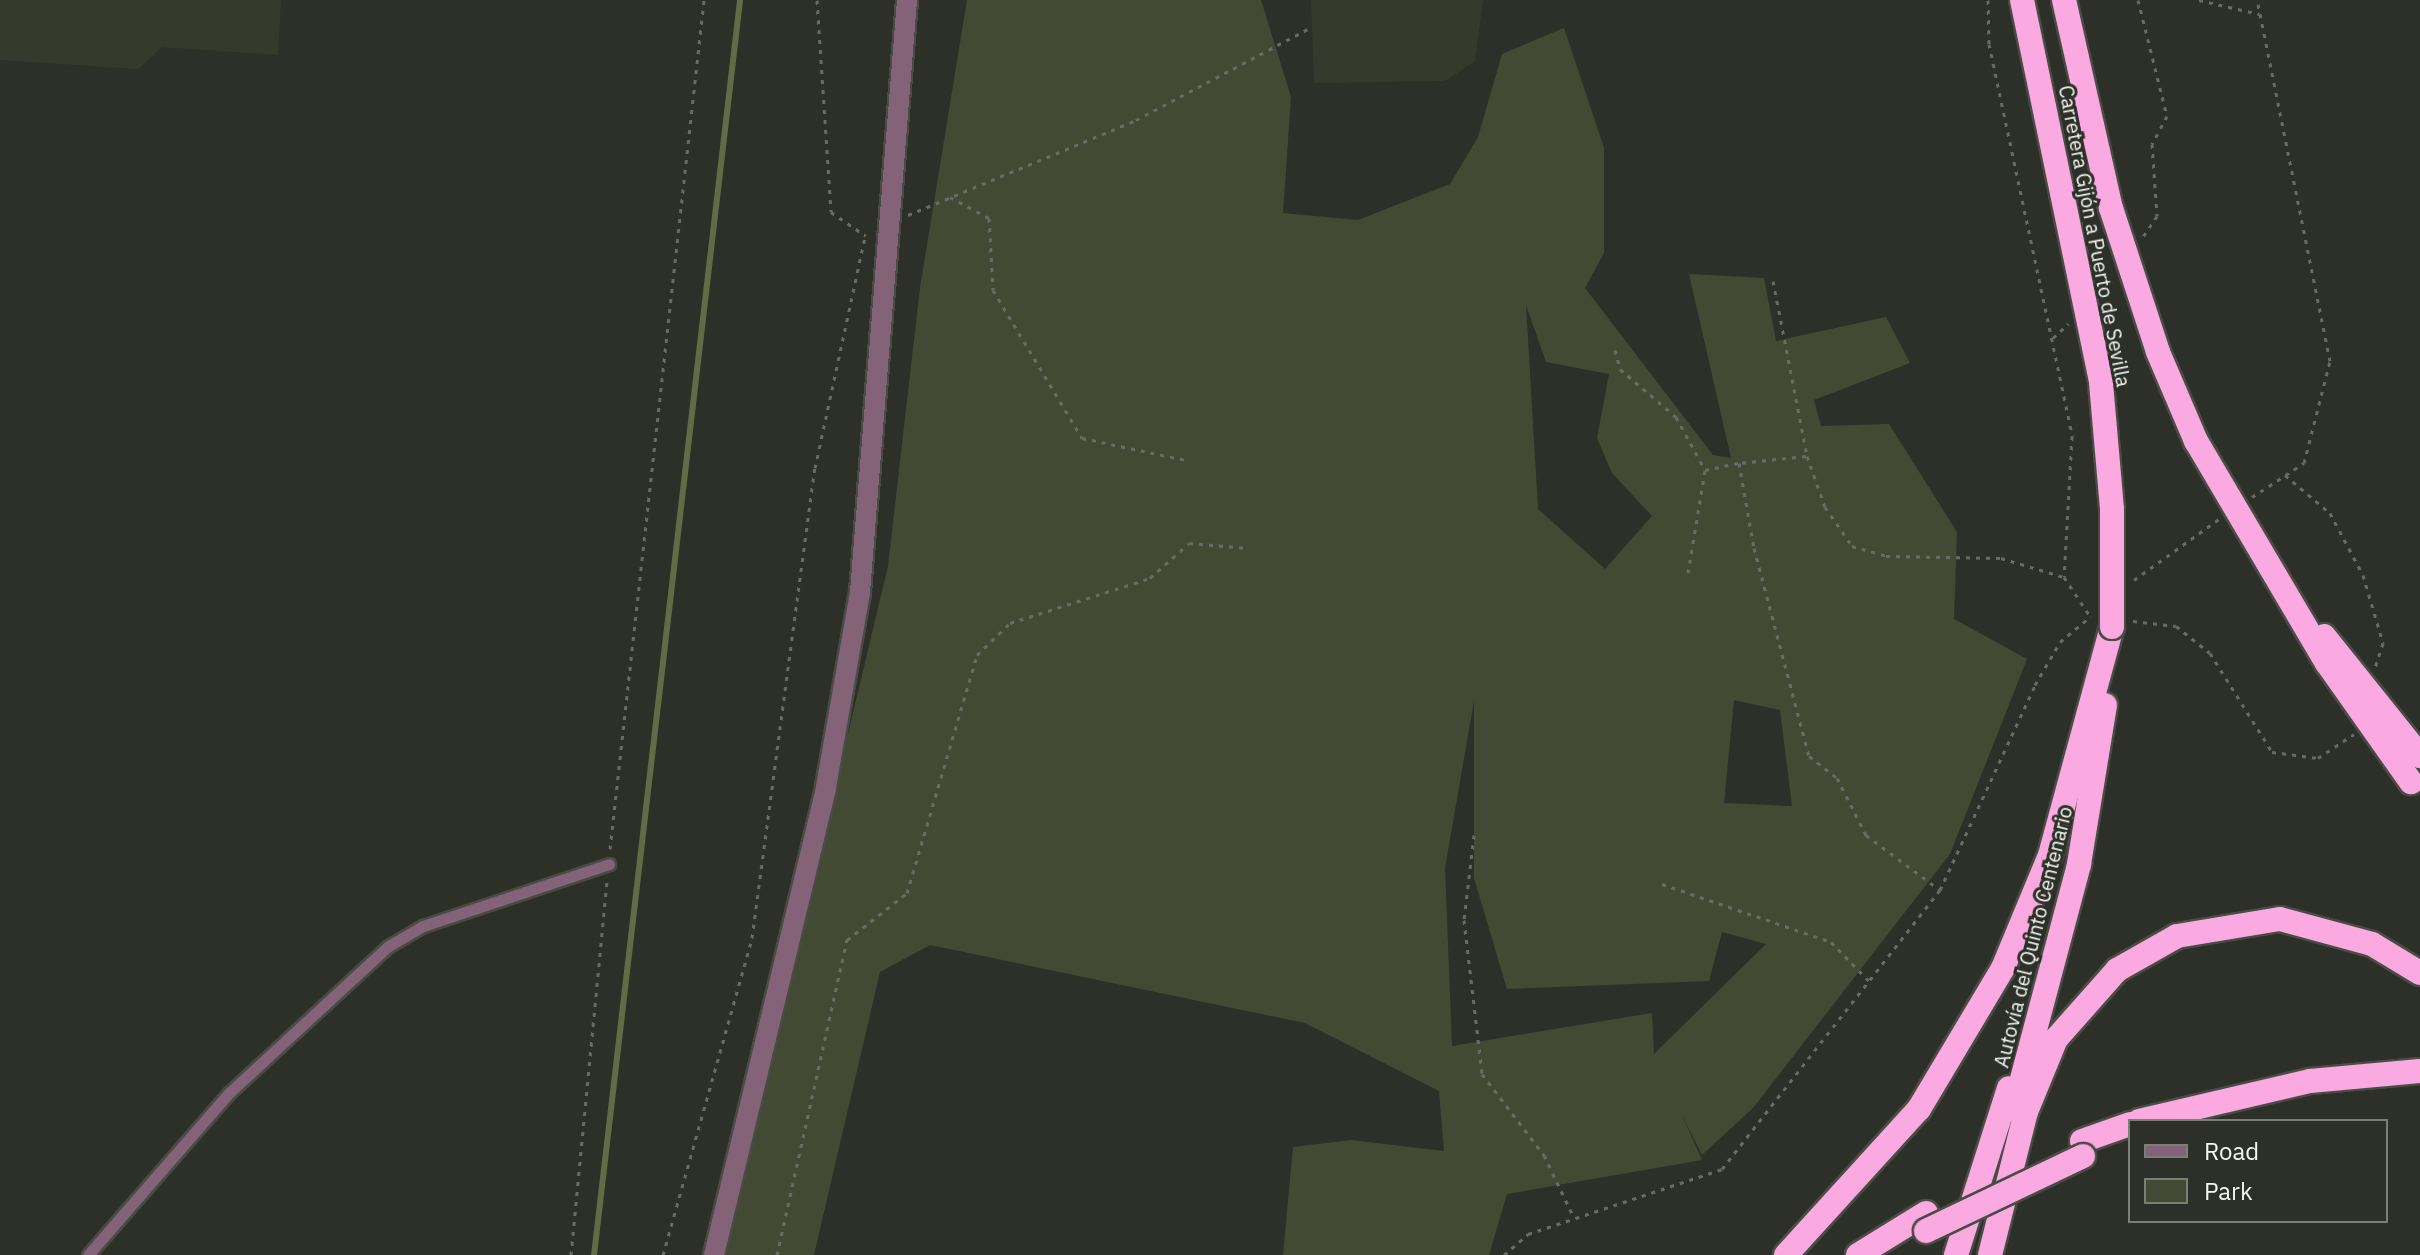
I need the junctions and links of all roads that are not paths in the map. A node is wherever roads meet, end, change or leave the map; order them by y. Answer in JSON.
{"nodes":[{"id":1,"x":907,"y":0,"type":"edge"},
{"id":2,"x":2022,"y":0,"type":"edge"},
{"id":3,"x":2064,"y":0,"type":"edge"},
{"id":4,"x":2277,"y":583,"type":"junction"},
{"id":5,"x":2106,"y":618,"type":"junction"},
{"id":6,"x":2420,"y":756,"type":"edge"},
{"id":7,"x":2416,"y":788,"type":"edge"},
{"id":8,"x":609,"y":864,"type":"road end"},
{"id":9,"x":2420,"y":973,"type":"edge"},
{"id":10,"x":2048,"y":980,"type":"junction"},
{"id":11,"x":2420,"y":1071,"type":"edge"},
{"id":12,"x":2420,"y":1087,"type":"edge"},
{"id":13,"x":2148,"y":1119,"type":"edge"},
{"id":14,"x":2195,"y":1119,"type":"edge"},
{"id":15,"x":2128,"y":1125,"type":"edge"},
{"id":16,"x":2128,"y":1139,"type":"edge"},
{"id":17,"x":2083,"y":1148,"type":"junction"},
{"id":18,"x":1926,"y":1222,"type":"junction"},
{"id":19,"x":88,"y":1255,"type":"edge"},
{"id":20,"x":714,"y":1255,"type":"edge"},
{"id":21,"x":1786,"y":1255,"type":"edge"},
{"id":22,"x":1858,"y":1255,"type":"edge"},
{"id":23,"x":1886,"y":1255,"type":"edge"},
{"id":24,"x":1956,"y":1255,"type":"edge"},
{"id":25,"x":1978,"y":1255,"type":"edge"},
{"id":26,"x":1990,"y":1255,"type":"edge"}],
"edges":[{"from":1,"to":20,"type":"street"},
{"from":2,"to":5,"type":"highway","name":"Carretera Gijón a Puerto de Sevilla","bridge":true},
{"from":3,"to":4,"type":"highway","name":"Carretera Gijón a Puerto de Sevilla","bridge":true},
{"from":4,"to":6,"type":"highway","bridge":true},
{"from":4,"to":7,"type":"highway","bridge":true},
{"from":5,"to":10,"type":"highway","name":"Autovía del Quinto Centenario"},
{"from":5,"to":21,"type":"highway"},
{"from":8,"to":19,"type":"lane"},
{"from":9,"to":26,"type":"highway"},
{"from":10,"to":24,"type":"highway"},
{"from":10,"to":25,"type":"highway","name":"Autovía del Quinto Centenario"},
{"from":11,"to":13,"type":"highway"},
{"from":12,"to":14,"type":"highway"},
{"from":15,"to":17,"type":"highway"},
{"from":16,"to":17,"type":"highway"},
{"from":17,"to":18,"type":"highway"},
{"from":18,"to":22,"type":"highway"},
{"from":18,"to":23,"type":"highway"}]}
